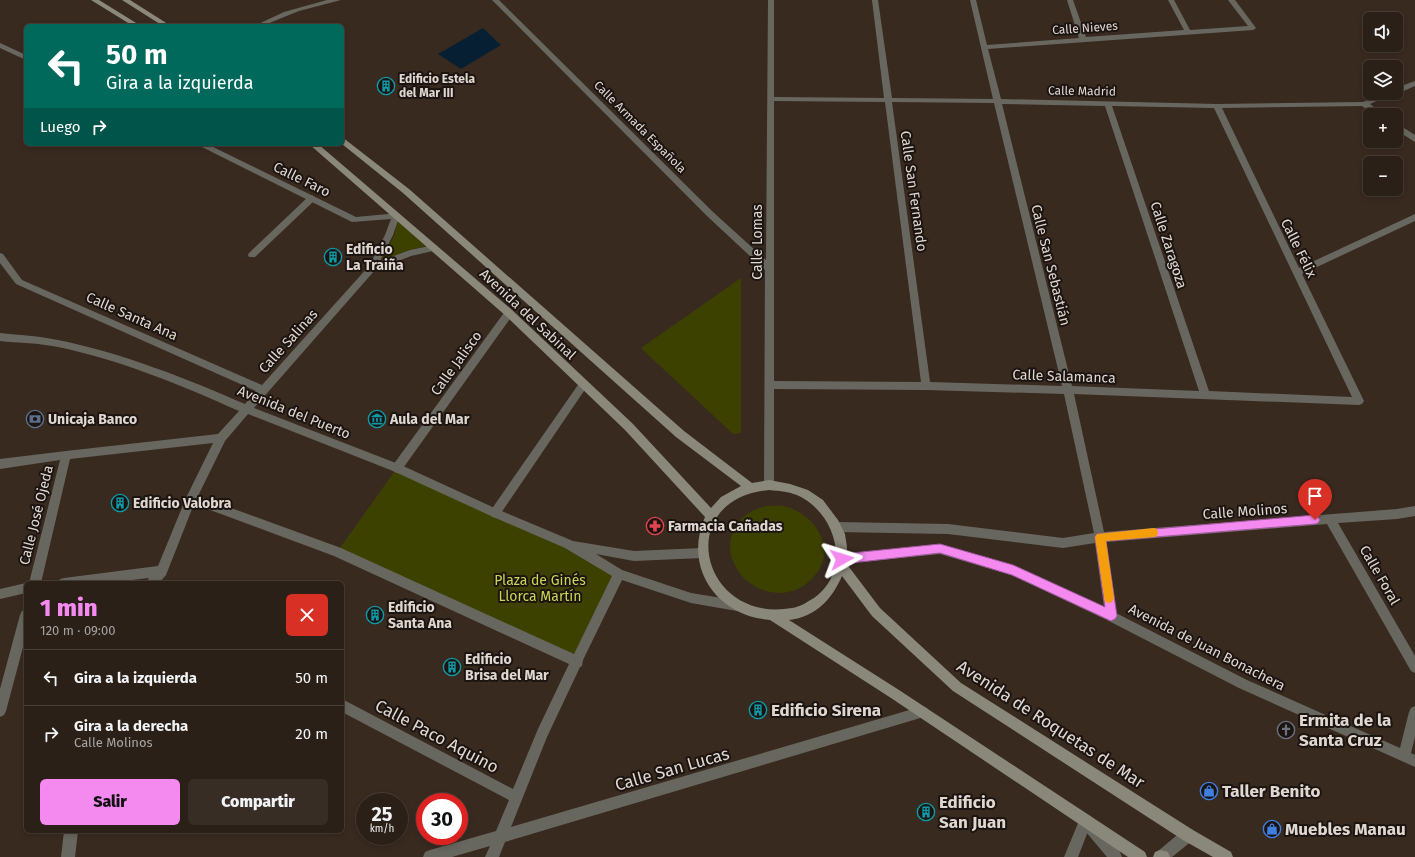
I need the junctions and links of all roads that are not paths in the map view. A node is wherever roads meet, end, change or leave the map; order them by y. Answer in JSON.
{"nodes":[{"id":1,"x":94,"y":0,"type":"edge"},
{"id":2,"x":125,"y":0,"type":"edge"},
{"id":3,"x":338,"y":0,"type":"edge"},
{"id":4,"x":495,"y":0,"type":"edge"},
{"id":5,"x":770,"y":0,"type":"edge"},
{"id":6,"x":875,"y":0,"type":"edge"},
{"id":7,"x":973,"y":0,"type":"edge"},
{"id":8,"x":1070,"y":0,"type":"edge"},
{"id":9,"x":1171,"y":0,"type":"edge"},
{"id":10,"x":1231,"y":0,"type":"edge"},
{"id":11,"x":135,"y":24,"type":"edge"},
{"id":12,"x":165,"y":24,"type":"edge"},
{"id":13,"x":261,"y":24,"type":"edge"},
{"id":14,"x":1188,"y":32,"type":"junction"},
{"id":15,"x":1083,"y":39,"type":"junction"},
{"id":16,"x":0,"y":45,"type":"edge"},
{"id":17,"x":984,"y":47,"type":"junction"},
{"id":18,"x":24,"y":57,"type":"edge"},
{"id":19,"x":1415,"y":83,"type":"edge"},
{"id":20,"x":1403,"y":88,"type":"edge"},
{"id":21,"x":770,"y":99,"type":"junction"},
{"id":22,"x":888,"y":100,"type":"junction"},
{"id":23,"x":1373,"y":100,"type":"edge"},
{"id":24,"x":997,"y":101,"type":"junction"},
{"id":25,"x":1108,"y":104,"type":"junction"},
{"id":26,"x":1364,"y":104,"type":"junction"},
{"id":27,"x":1217,"y":106,"type":"junction"},
{"id":28,"x":1370,"y":108,"type":"edge"},
{"id":29,"x":1403,"y":131,"type":"edge"},
{"id":30,"x":1415,"y":139,"type":"edge"},
{"id":31,"x":344,"y":142,"type":"edge"},
{"id":32,"x":204,"y":146,"type":"edge"},
{"id":33,"x":316,"y":146,"type":"edge"},
{"id":34,"x":312,"y":198,"type":"junction"},
{"id":35,"x":396,"y":215,"type":"junction"},
{"id":36,"x":1415,"y":217,"type":"edge"},
{"id":37,"x":434,"y":248,"type":"junction"},
{"id":38,"x":252,"y":255,"type":"dead end"},
{"id":39,"x":0,"y":256,"type":"edge"},
{"id":40,"x":372,"y":268,"type":"junction"},
{"id":41,"x":770,"y":269,"type":"junction"},
{"id":42,"x":1297,"y":273,"type":"junction"},
{"id":43,"x":510,"y":313,"type":"junction"},
{"id":44,"x":0,"y":337,"type":"edge"},
{"id":45,"x":583,"y":385,"type":"junction"},
{"id":46,"x":769,"y":385,"type":"junction"},
{"id":47,"x":926,"y":386,"type":"junction"},
{"id":48,"x":263,"y":390,"type":"junction"},
{"id":49,"x":1068,"y":390,"type":"junction"},
{"id":50,"x":1205,"y":395,"type":"junction"},
{"id":51,"x":1359,"y":401,"type":"joint"},
{"id":52,"x":246,"y":409,"type":"junction"},
{"id":53,"x":221,"y":438,"type":"junction"},
{"id":54,"x":66,"y":455,"type":"junction"},
{"id":55,"x":0,"y":464,"type":"edge"},
{"id":56,"x":397,"y":468,"type":"junction"},
{"id":57,"x":769,"y":484,"type":"junction"},
{"id":58,"x":750,"y":487,"type":"junction"},
{"id":59,"x":191,"y":498,"type":"junction"},
{"id":60,"x":1415,"y":511,"type":"edge"},
{"id":61,"x":495,"y":513,"type":"junction"},
{"id":62,"x":711,"y":516,"type":"junction"},
{"id":63,"x":1330,"y":519,"type":"junction"},
{"id":64,"x":837,"y":527,"type":"junction"},
{"id":65,"x":1100,"y":537,"type":"junction"},
{"id":66,"x":569,"y":544,"type":"junction"},
{"id":67,"x":702,"y":553,"type":"junction"},
{"id":68,"x":842,"y":562,"type":"junction"},
{"id":69,"x":162,"y":571,"type":"junction"},
{"id":70,"x":619,"y":574,"type":"junction"},
{"id":71,"x":35,"y":581,"type":"edge"},
{"id":72,"x":80,"y":581,"type":"edge"},
{"id":73,"x":154,"y":581,"type":"edge"},
{"id":74,"x":24,"y":588,"type":"edge"},
{"id":75,"x":0,"y":594,"type":"edge"},
{"id":76,"x":737,"y":606,"type":"junction"},
{"id":77,"x":773,"y":616,"type":"junction"},
{"id":78,"x":1111,"y":616,"type":"junction"},
{"id":79,"x":24,"y":622,"type":"edge"},
{"id":80,"x":578,"y":662,"type":"junction"},
{"id":81,"x":1415,"y":667,"type":"edge"},
{"id":82,"x":344,"y":706,"type":"edge"},
{"id":83,"x":0,"y":711,"type":"edge"},
{"id":84,"x":923,"y":712,"type":"junction"},
{"id":85,"x":1415,"y":712,"type":"edge"},
{"id":86,"x":1410,"y":759,"type":"edge"},
{"id":87,"x":516,"y":797,"type":"junction"},
{"id":88,"x":1086,"y":821,"type":"junction"},
{"id":89,"x":71,"y":833,"type":"edge"},
{"id":90,"x":1188,"y":835,"type":"junction"},
{"id":91,"x":500,"y":837,"type":"junction"},
{"id":92,"x":68,"y":857,"type":"edge"},
{"id":93,"x":430,"y":857,"type":"edge"},
{"id":94,"x":492,"y":857,"type":"edge"},
{"id":95,"x":1071,"y":857,"type":"edge"},
{"id":96,"x":1115,"y":857,"type":"edge"},
{"id":97,"x":1140,"y":857,"type":"edge"},
{"id":98,"x":1162,"y":857,"type":"edge"},
{"id":99,"x":1226,"y":857,"type":"edge"}],
"edges":[{"from":1,"to":11,"type":"main road"},
{"from":2,"to":12,"type":"main road"},
{"from":3,"to":13,"type":"street"},
{"from":4,"to":41,"type":"street","name":"Calle Armada Española"},
{"from":5,"to":21,"type":"street","name":"Calle Lomas"},
{"from":6,"to":22,"type":"street","name":"Calle San Fernando"},
{"from":7,"to":17,"type":"street","name":"Calle San Sebastián"},
{"from":8,"to":15,"type":"street"},
{"from":9,"to":14,"type":"street"},
{"from":10,"to":14,"type":"street","name":"Calle Nieves"},
{"from":14,"to":15,"type":"street","name":"Calle Nieves"},
{"from":15,"to":17,"type":"street","name":"Calle Nieves"},
{"from":16,"to":18,"type":"street"},
{"from":17,"to":24,"type":"street","name":"Calle San Sebastián"},
{"from":19,"to":20,"type":"street"},
{"from":21,"to":22,"type":"street","name":"Calle Madrid"},
{"from":21,"to":41,"type":"street","name":"Calle Lomas"},
{"from":22,"to":24,"type":"street","name":"Calle Madrid"},
{"from":22,"to":47,"type":"street","name":"Calle San Fernando"},
{"from":23,"to":26,"type":"street","name":"Calle Madrid"},
{"from":24,"to":25,"type":"street","name":"Calle Madrid"},
{"from":24,"to":49,"type":"street","name":"Calle San Sebastián"},
{"from":25,"to":27,"type":"street","name":"Calle Madrid"},
{"from":25,"to":50,"type":"street","name":"Calle Zaragoza"},
{"from":26,"to":27,"type":"street","name":"Calle Madrid"},
{"from":26,"to":28,"type":"street"},
{"from":27,"to":42,"type":"street","name":"Calle Félix"},
{"from":29,"to":30,"type":"street"},
{"from":31,"to":58,"type":"main road","name":"Avenida del Sabinal"},
{"from":32,"to":34,"type":"street","name":"Calle Faro"},
{"from":33,"to":35,"type":"main road","name":"Avenida del Sabinal"},
{"from":34,"to":35,"type":"street","name":"Calle Faro"},
{"from":34,"to":38,"type":"street"},
{"from":35,"to":37,"type":"main road","name":"Avenida del Sabinal"},
{"from":35,"to":40,"type":"street"},
{"from":36,"to":42,"type":"street"},
{"from":37,"to":40,"type":"street"},
{"from":37,"to":43,"type":"main road","name":"Avenida del Sabinal"},
{"from":39,"to":48,"type":"street","name":"Calle Santa Ana"},
{"from":40,"to":48,"type":"street","name":"Calle Salinas"},
{"from":41,"to":46,"type":"street","name":"Calle Lomas"},
{"from":42,"to":51,"type":"street","name":"Calle Félix"},
{"from":43,"to":45,"type":"main road","name":"Avenida del Sabinal"},
{"from":43,"to":56,"type":"street","name":"Calle Jalisco"},
{"from":44,"to":52,"type":"street","name":"Avenida del Puerto"},
{"from":45,"to":61,"type":"street"},
{"from":45,"to":62,"type":"main road","name":"Avenida del Sabinal"},
{"from":46,"to":47,"type":"street","name":"Calle Salamanca"},
{"from":46,"to":57,"type":"street","name":"Calle Lomas"},
{"from":47,"to":49,"type":"street","name":"Calle Salamanca"},
{"from":48,"to":52,"type":"street","name":"Calle Salinas"},
{"from":49,"to":50,"type":"street","name":"Calle Salamanca"},
{"from":49,"to":65,"type":"street","name":"Calle San Sebastián"},
{"from":50,"to":51,"type":"street","name":"Calle Salamanca"},
{"from":52,"to":53,"type":"street","name":"Calle Salinas"},
{"from":52,"to":56,"type":"street","name":"Avenida del Puerto"},
{"from":53,"to":54,"type":"street"},
{"from":53,"to":59,"type":"street","name":"Calle Salinas"},
{"from":54,"to":55,"type":"street"},
{"from":54,"to":71,"type":"street","name":"Calle José Ojeda"},
{"from":56,"to":61,"type":"street","name":"Avenida del Puerto"},
{"from":57,"to":58,"type":"main road"},
{"from":57,"to":64,"type":"main road"},
{"from":58,"to":62,"type":"main road"},
{"from":59,"to":69,"type":"street","name":"Calle Salinas"},
{"from":59,"to":80,"type":"street"},
{"from":60,"to":63,"type":"street","name":"Calle Molinos"},
{"from":61,"to":66,"type":"street","name":"Avenida del Puerto"},
{"from":62,"to":67,"type":"main road"},
{"from":63,"to":65,"type":"street","name":"Calle Molinos"},
{"from":63,"to":81,"type":"street","name":"Calle Foral"},
{"from":64,"to":65,"type":"street"},
{"from":64,"to":68,"type":"main road"},
{"from":65,"to":78,"type":"street","name":"Calle San Sebastián"},
{"from":66,"to":67,"type":"street"},
{"from":66,"to":70,"type":"street"},
{"from":67,"to":76,"type":"main road"},
{"from":68,"to":77,"type":"main road"},
{"from":68,"to":78,"type":"street","name":"Avenida de Juan Bonachera"},
{"from":68,"to":90,"type":"main road","name":"Avenida de Roquetas de Mar"},
{"from":69,"to":72,"type":"street"},
{"from":69,"to":73,"type":"street","name":"Calle Salinas"},
{"from":70,"to":76,"type":"street"},
{"from":70,"to":80,"type":"street"},
{"from":74,"to":75,"type":"street"},
{"from":76,"to":77,"type":"main road"},
{"from":77,"to":84,"type":"main road"},
{"from":78,"to":86,"type":"street","name":"Avenida de Juan Bonachera"},
{"from":79,"to":83,"type":"street"},
{"from":80,"to":87,"type":"street"},
{"from":82,"to":87,"type":"street","name":"Calle Paco Aquino"},
{"from":84,"to":88,"type":"main road"},
{"from":84,"to":91,"type":"street","name":"Calle San Lucas"},
{"from":85,"to":86,"type":"street"},
{"from":87,"to":91,"type":"street"},
{"from":88,"to":95,"type":"street"},
{"from":88,"to":96,"type":"street"},
{"from":88,"to":97,"type":"main road"},
{"from":89,"to":92,"type":"street"},
{"from":90,"to":98,"type":"street"},
{"from":90,"to":99,"type":"main road","name":"Avenida de Roquetas de Mar"},
{"from":91,"to":93,"type":"street","name":"Calle San Lucas"},
{"from":91,"to":94,"type":"street"}]}
